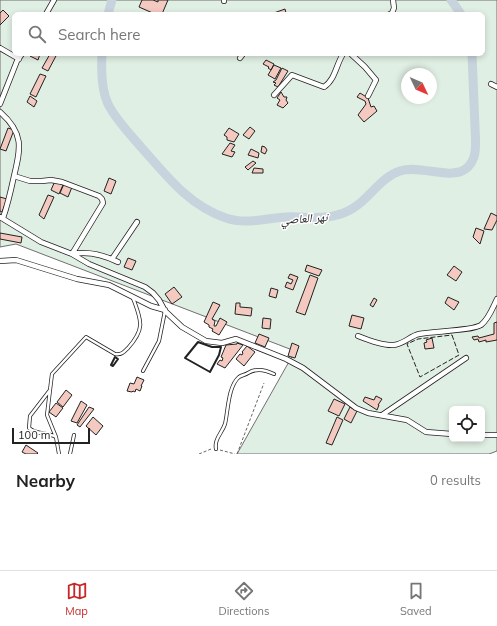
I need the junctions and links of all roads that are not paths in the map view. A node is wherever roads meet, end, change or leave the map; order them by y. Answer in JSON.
{"nodes":[{"id":1,"x":54,"y":0,"type":"edge"},
{"id":2,"x":393,"y":0,"type":"edge"},
{"id":3,"x":47,"y":12,"type":"edge"},
{"id":4,"x":392,"y":12,"type":"edge"},
{"id":5,"x":0,"y":48,"type":"edge"},
{"id":6,"x":12,"y":53,"type":"edge"},
{"id":7,"x":20,"y":56,"type":"edge"},
{"id":8,"x":342,"y":56,"type":"edge"},
{"id":9,"x":353,"y":56,"type":"edge"},
{"id":10,"x":491,"y":84,"type":"dead end"},
{"id":11,"x":497,"y":87,"type":"edge"},
{"id":12,"x":274,"y":94,"type":"dead end"},
{"id":13,"x":368,"y":96,"type":"dead end"},
{"id":14,"x":0,"y":104,"type":"edge"},
{"id":15,"x":0,"y":112,"type":"edge"},
{"id":16,"x":14,"y":176,"type":"junction"},
{"id":17,"x":1,"y":217,"type":"edge"},
{"id":18,"x":137,"y":222,"type":"dead end"},
{"id":19,"x":72,"y":254,"type":"junction"},
{"id":20,"x":112,"y":259,"type":"junction"},
{"id":21,"x":0,"y":261,"type":"edge"},
{"id":22,"x":118,"y":262,"type":"dead end"},
{"id":23,"x":133,"y":297,"type":"junction"},
{"id":24,"x":497,"y":299,"type":"edge"},
{"id":25,"x":165,"y":310,"type":"junction"},
{"id":26,"x":358,"y":336,"type":"dead end"},
{"id":27,"x":466,"y":358,"type":"dead end"},
{"id":28,"x":143,"y":371,"type":"dead end"},
{"id":29,"x":274,"y":374,"type":"dead end"},
{"id":30,"x":50,"y":390,"type":"junction"},
{"id":31,"x":382,"y":415,"type":"junction"},
{"id":32,"x":449,"y":434,"type":"edge"},
{"id":33,"x":497,"y":434,"type":"edge"},
{"id":34,"x":74,"y":435,"type":"dead end"},
{"id":35,"x":485,"y":435,"type":"edge"},
{"id":36,"x":56,"y":437,"type":"junction"},
{"id":37,"x":216,"y":449,"type":"dead end"},
{"id":38,"x":59,"y":454,"type":"edge"},
{"id":39,"x":70,"y":454,"type":"edge"}],
"edges":[{"from":1,"to":3,"type":"street"},
{"from":2,"to":4,"type":"street"},
{"from":5,"to":6,"type":"street"},
{"from":7,"to":14,"type":"street"},
{"from":8,"to":12,"type":"street"},
{"from":9,"to":13,"type":"street"},
{"from":10,"to":11,"type":"street"},
{"from":15,"to":16,"type":"street"},
{"from":16,"to":17,"type":"street"},
{"from":16,"to":19,"type":"street"},
{"from":17,"to":19,"type":"street"},
{"from":18,"to":20,"type":"street"},
{"from":19,"to":20,"type":"street"},
{"from":19,"to":25,"type":"street"},
{"from":20,"to":22,"type":"street"},
{"from":21,"to":23,"type":"street"},
{"from":23,"to":25,"type":"street"},
{"from":23,"to":30,"type":"lane"},
{"from":24,"to":26,"type":"street"},
{"from":25,"to":28,"type":"lane"},
{"from":25,"to":31,"type":"street"},
{"from":27,"to":31,"type":"street"},
{"from":29,"to":37,"type":"lane"},
{"from":30,"to":36,"type":"lane"},
{"from":30,"to":36,"type":"lane"},
{"from":31,"to":32,"type":"street"},
{"from":33,"to":35,"type":"street"},
{"from":34,"to":39,"type":"lane"},
{"from":36,"to":38,"type":"lane"}]}
